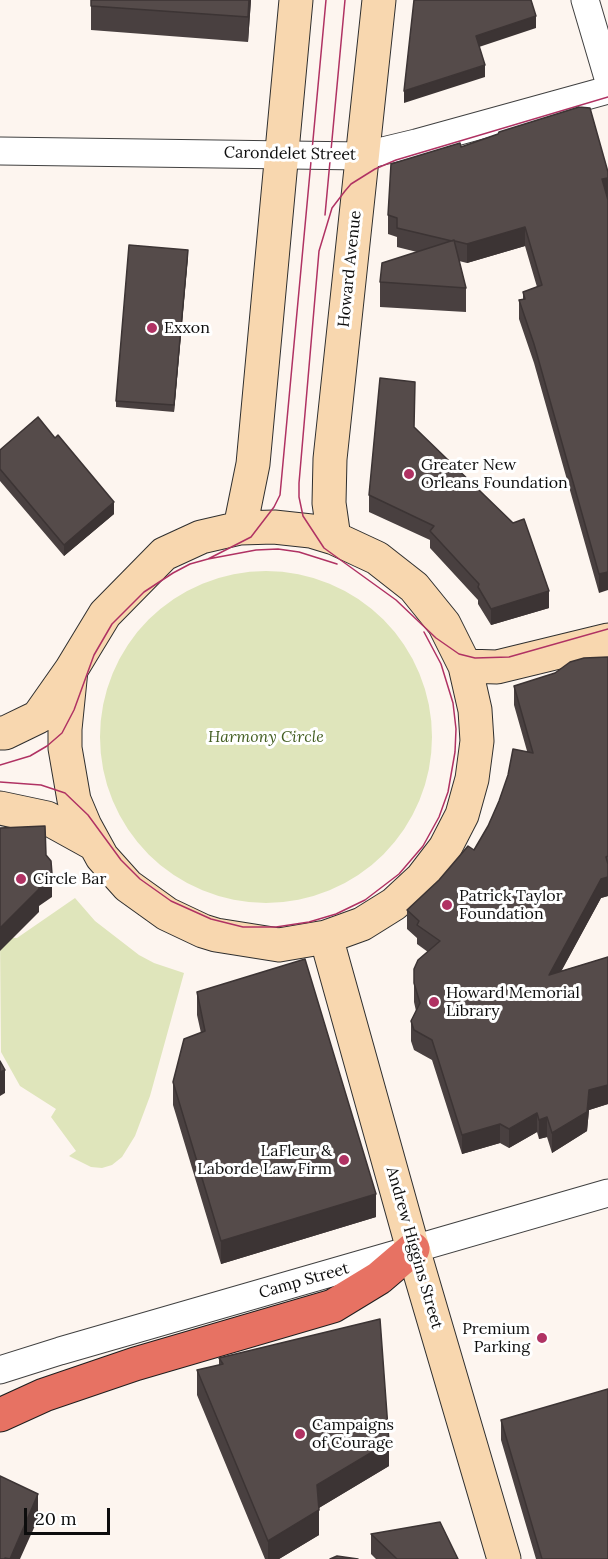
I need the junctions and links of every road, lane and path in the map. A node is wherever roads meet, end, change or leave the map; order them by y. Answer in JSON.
{"nodes":[{"id":1,"x":296,"y":0,"type":"edge"},
{"id":2,"x":379,"y":0,"type":"edge"},
{"id":3,"x":585,"y":0,"type":"edge"},
{"id":4,"x":608,"y":78,"type":"edge"},
{"id":5,"x":608,"y":90,"type":"edge"},
{"id":6,"x":0,"y":151,"type":"edge"},
{"id":7,"x":281,"y":153,"type":"junction"},
{"id":8,"x":362,"y":156,"type":"junction"},
{"id":9,"x":240,"y":528,"type":"junction"},
{"id":10,"x":334,"y":538,"type":"junction"},
{"id":11,"x":608,"y":640,"type":"edge"},
{"id":12,"x":465,"y":666,"type":"junction"},
{"id":13,"x":71,"y":670,"type":"junction"},
{"id":14,"x":0,"y":733,"type":"edge"},
{"id":15,"x":0,"y":808,"type":"edge"},
{"id":16,"x":94,"y":844,"type":"junction"},
{"id":17,"x":326,"y":937,"type":"junction"},
{"id":18,"x":608,"y":1193,"type":"edge"},
{"id":19,"x":413,"y":1249,"type":"junction"},
{"id":20,"x":0,"y":1371,"type":"edge"},
{"id":21,"x":0,"y":1415,"type":"edge"},
{"id":22,"x":504,"y":1559,"type":"edge"}],
"edges":[{"from":1,"to":7,"type":"main road"},
{"from":2,"to":8,"type":"main road","name":"Howard Avenue"},
{"from":3,"to":4,"type":"street"},
{"from":5,"to":8,"type":"street","name":"Carondelet Street"},
{"from":6,"to":7,"type":"street","name":"Carondelet Street"},
{"from":7,"to":8,"type":"street","name":"Carondelet Street"},
{"from":7,"to":9,"type":"main road"},
{"from":8,"to":10,"type":"main road","name":"Howard Avenue"},
{"from":9,"to":10,"type":"main road"},
{"from":9,"to":13,"type":"main road"},
{"from":10,"to":12,"type":"main road"},
{"from":11,"to":12,"type":"main road"},
{"from":12,"to":17,"type":"main road"},
{"from":13,"to":14,"type":"main road"},
{"from":13,"to":16,"type":"main road"},
{"from":15,"to":16,"type":"main road"},
{"from":16,"to":17,"type":"main road"},
{"from":17,"to":19,"type":"main road","name":"Andrew Higgins Street"},
{"from":18,"to":19,"type":"street","name":"Camp Street"},
{"from":19,"to":20,"type":"street","name":"Camp Street"},
{"from":19,"to":21,"type":"highway"},
{"from":19,"to":22,"type":"main road","name":"Andrew Higgins Street"}]}
